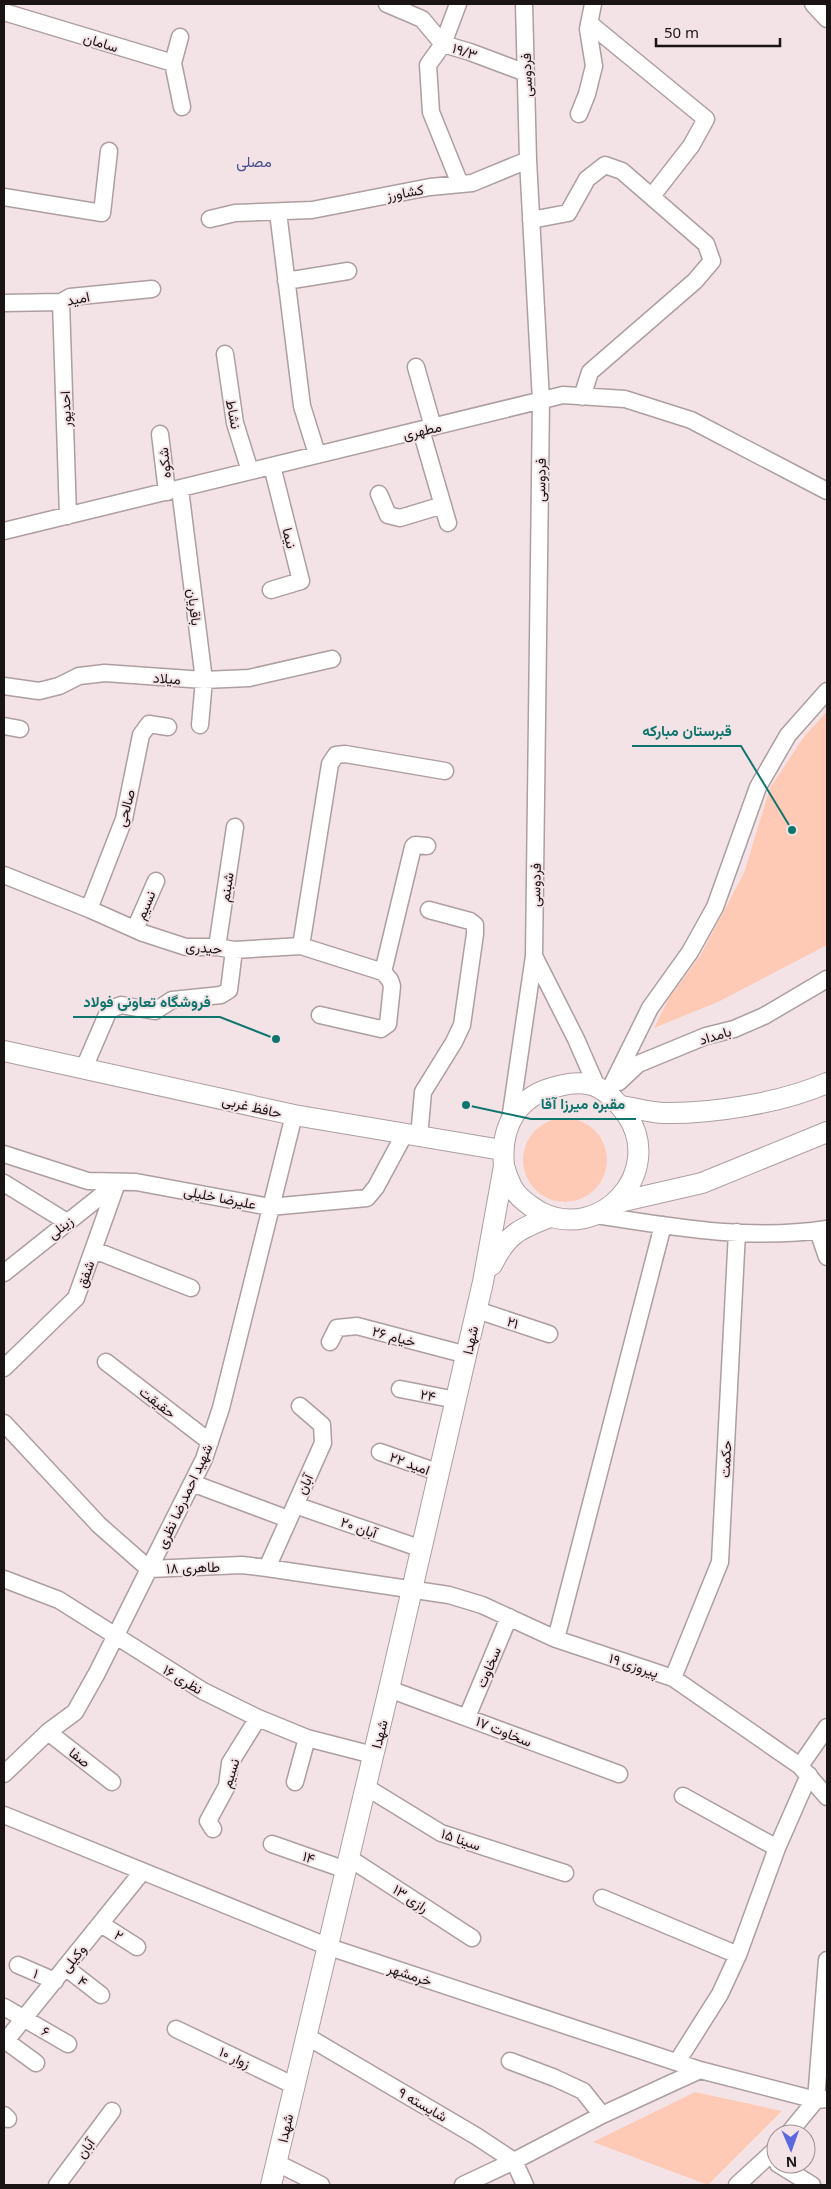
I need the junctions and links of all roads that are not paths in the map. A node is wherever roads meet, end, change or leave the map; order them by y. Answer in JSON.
{"nodes":[{"id":1,"x":387,"y":4,"type":"edge"},
{"id":2,"x":458,"y":4,"type":"edge"},
{"id":3,"x":524,"y":4,"type":"edge"},
{"id":4,"x":593,"y":4,"type":"edge"},
{"id":5,"x":813,"y":4,"type":"edge"},
{"id":6,"x":4,"y":12,"type":"edge"},
{"id":7,"x":827,"y":18,"type":"edge"},
{"id":8,"x":589,"y":23,"type":"junction"},
{"id":9,"x":180,"y":37,"type":"dead end"},
{"id":10,"x":443,"y":44,"type":"junction"},
{"id":11,"x":173,"y":63,"type":"junction"},
{"id":12,"x":526,"y":73,"type":"junction"},
{"id":13,"x":182,"y":108,"type":"dead end"},
{"id":14,"x":579,"y":114,"type":"dead end"},
{"id":15,"x":109,"y":151,"type":"dead end"},
{"id":16,"x":528,"y":160,"type":"junction"},
{"id":17,"x":460,"y":184,"type":"junction"},
{"id":18,"x":652,"y":196,"type":"junction"},
{"id":19,"x":4,"y":197,"type":"edge"},
{"id":20,"x":278,"y":212,"type":"junction"},
{"id":21,"x":210,"y":219,"type":"dead end"},
{"id":22,"x":531,"y":220,"type":"junction"},
{"id":23,"x":348,"y":271,"type":"dead end"},
{"id":24,"x":286,"y":281,"type":"junction"},
{"id":25,"x":152,"y":289,"type":"dead end"},
{"id":26,"x":61,"y":302,"type":"junction"},
{"id":27,"x":4,"y":303,"type":"edge"},
{"id":28,"x":225,"y":354,"type":"dead end"},
{"id":29,"x":416,"y":367,"type":"dead end"},
{"id":30,"x":582,"y":397,"type":"junction"},
{"id":31,"x":540,"y":401,"type":"junction"},
{"id":32,"x":427,"y":428,"type":"junction"},
{"id":33,"x":160,"y":434,"type":"dead end"},
{"id":34,"x":317,"y":454,"type":"junction"},
{"id":35,"x":272,"y":466,"type":"junction"},
{"id":36,"x":250,"y":472,"type":"junction"},
{"id":37,"x":173,"y":490,"type":"junction"},
{"id":38,"x":827,"y":491,"type":"edge"},
{"id":39,"x":379,"y":494,"type":"dead end"},
{"id":40,"x":443,"y":505,"type":"junction"},
{"id":41,"x":68,"y":516,"type":"junction"},
{"id":42,"x":448,"y":523,"type":"dead end"},
{"id":43,"x":4,"y":531,"type":"edge"},
{"id":44,"x":272,"y":590,"type":"dead end"},
{"id":45,"x":332,"y":659,"type":"dead end"},
{"id":46,"x":204,"y":680,"type":"junction"},
{"id":47,"x":4,"y":686,"type":"edge"},
{"id":48,"x":827,"y":691,"type":"edge"},
{"id":49,"x":200,"y":725,"type":"dead end"},
{"id":50,"x":4,"y":726,"type":"edge"},
{"id":51,"x":168,"y":727,"type":"dead end"},
{"id":52,"x":20,"y":729,"type":"dead end"},
{"id":53,"x":445,"y":771,"type":"dead end"},
{"id":54,"x":235,"y":827,"type":"dead end"},
{"id":55,"x":427,"y":846,"type":"dead end"},
{"id":56,"x":4,"y":875,"type":"edge"},
{"id":57,"x":156,"y":880,"type":"dead end"},
{"id":58,"x":89,"y":908,"type":"junction"},
{"id":59,"x":429,"y":910,"type":"dead end"},
{"id":60,"x":135,"y":929,"type":"junction"},
{"id":61,"x":301,"y":946,"type":"junction"},
{"id":62,"x":217,"y":947,"type":"junction"},
{"id":63,"x":234,"y":950,"type":"junction"},
{"id":64,"x":534,"y":956,"type":"junction"},
{"id":65,"x":383,"y":972,"type":"junction"},
{"id":66,"x":827,"y":979,"type":"edge"},
{"id":67,"x":320,"y":1015,"type":"dead end"},
{"id":68,"x":4,"y":1051,"type":"edge"},
{"id":69,"x":84,"y":1068,"type":"junction"},
{"id":70,"x":827,"y":1082,"type":"edge"},
{"id":71,"x":608,"y":1096,"type":"junction"},
{"id":72,"x":294,"y":1115,"type":"junction"},
{"id":73,"x":510,"y":1120,"type":"junction"},
{"id":74,"x":827,"y":1132,"type":"edge"},
{"id":75,"x":412,"y":1136,"type":"junction"},
{"id":76,"x":4,"y":1154,"type":"edge"},
{"id":77,"x":503,"y":1158,"type":"junction"},
{"id":78,"x":4,"y":1183,"type":"edge"},
{"id":79,"x":117,"y":1183,"type":"junction"},
{"id":80,"x":615,"y":1203,"type":"junction"},
{"id":81,"x":270,"y":1207,"type":"junction"},
{"id":82,"x":596,"y":1215,"type":"junction"},
{"id":83,"x":550,"y":1217,"type":"junction"},
{"id":84,"x":67,"y":1222,"type":"junction"},
{"id":85,"x":663,"y":1225,"type":"junction"},
{"id":86,"x":823,"y":1230,"type":"edge"},
{"id":87,"x":737,"y":1232,"type":"junction"},
{"id":88,"x":94,"y":1250,"type":"junction"},
{"id":89,"x":827,"y":1257,"type":"edge"},
{"id":90,"x":4,"y":1272,"type":"edge"},
{"id":91,"x":483,"y":1282,"type":"junction"},
{"id":92,"x":191,"y":1288,"type":"dead end"},
{"id":93,"x":477,"y":1310,"type":"junction"},
{"id":94,"x":549,"y":1334,"type":"dead end"},
{"id":95,"x":330,"y":1342,"type":"dead end"},
{"id":96,"x":466,"y":1355,"type":"junction"},
{"id":97,"x":106,"y":1362,"type":"dead end"},
{"id":98,"x":4,"y":1368,"type":"edge"},
{"id":99,"x":400,"y":1389,"type":"dead end"},
{"id":100,"x":456,"y":1400,"type":"junction"},
{"id":101,"x":300,"y":1406,"type":"dead end"},
{"id":102,"x":4,"y":1422,"type":"edge"},
{"id":103,"x":210,"y":1442,"type":"junction"},
{"id":104,"x":380,"y":1452,"type":"dead end"},
{"id":105,"x":440,"y":1473,"type":"junction"},
{"id":106,"x":192,"y":1483,"type":"junction"},
{"id":107,"x":291,"y":1512,"type":"junction"},
{"id":108,"x":422,"y":1549,"type":"junction"},
{"id":109,"x":267,"y":1568,"type":"junction"},
{"id":110,"x":149,"y":1569,"type":"junction"},
{"id":111,"x":4,"y":1579,"type":"edge"},
{"id":112,"x":411,"y":1590,"type":"junction"},
{"id":113,"x":509,"y":1617,"type":"junction"},
{"id":114,"x":116,"y":1635,"type":"junction"},
{"id":115,"x":556,"y":1639,"type":"junction"},
{"id":116,"x":673,"y":1678,"type":"junction"},
{"id":117,"x":390,"y":1689,"type":"junction"},
{"id":118,"x":467,"y":1717,"type":"junction"},
{"id":119,"x":258,"y":1718,"type":"junction"},
{"id":120,"x":827,"y":1727,"type":"edge"},
{"id":121,"x":48,"y":1732,"type":"junction"},
{"id":122,"x":307,"y":1738,"type":"junction"},
{"id":123,"x":374,"y":1755,"type":"junction"},
{"id":124,"x":804,"y":1771,"type":"junction"},
{"id":125,"x":4,"y":1774,"type":"edge"},
{"id":126,"x":619,"y":1774,"type":"dead end"},
{"id":127,"x":112,"y":1782,"type":"dead end"},
{"id":128,"x":295,"y":1782,"type":"dead end"},
{"id":129,"x":366,"y":1787,"type":"junction"},
{"id":130,"x":683,"y":1796,"type":"dead end"},
{"id":131,"x":827,"y":1797,"type":"edge"},
{"id":132,"x":4,"y":1815,"type":"edge"},
{"id":133,"x":213,"y":1829,"type":"dead end"},
{"id":134,"x":272,"y":1844,"type":"dead end"},
{"id":135,"x":777,"y":1848,"type":"junction"},
{"id":136,"x":348,"y":1864,"type":"junction"},
{"id":137,"x":142,"y":1872,"type":"junction"},
{"id":138,"x":564,"y":1873,"type":"dead end"},
{"id":139,"x":602,"y":1898,"type":"dead end"},
{"id":140,"x":101,"y":1924,"type":"junction"},
{"id":141,"x":472,"y":1938,"type":"dead end"},
{"id":142,"x":137,"y":1947,"type":"dead end"},
{"id":143,"x":329,"y":1947,"type":"junction"},
{"id":144,"x":738,"y":1955,"type":"junction"},
{"id":145,"x":827,"y":1960,"type":"edge"},
{"id":146,"x":18,"y":1965,"type":"dead end"},
{"id":147,"x":65,"y":1967,"type":"junction"},
{"id":148,"x":54,"y":1981,"type":"junction"},
{"id":149,"x":101,"y":1995,"type":"dead end"},
{"id":150,"x":4,"y":2007,"type":"edge"},
{"id":151,"x":24,"y":2019,"type":"junction"},
{"id":152,"x":176,"y":2029,"type":"dead end"},
{"id":153,"x":308,"y":2037,"type":"junction"},
{"id":154,"x":5,"y":2042,"type":"edge"},
{"id":155,"x":68,"y":2044,"type":"dead end"},
{"id":156,"x":510,"y":2061,"type":"dead end"},
{"id":157,"x":677,"y":2062,"type":"junction"},
{"id":158,"x":36,"y":2063,"type":"dead end"},
{"id":159,"x":700,"y":2070,"type":"junction"},
{"id":160,"x":295,"y":2086,"type":"junction"},
{"id":161,"x":822,"y":2100,"type":"edge"},
{"id":162,"x":112,"y":2111,"type":"dead end"},
{"id":163,"x":602,"y":2114,"type":"junction"},
{"id":164,"x":798,"y":2124,"type":"edge"},
{"id":165,"x":514,"y":2161,"type":"junction"},
{"id":166,"x":277,"y":2163,"type":"junction"},
{"id":167,"x":766,"y":2164,"type":"edge"},
{"id":168,"x":797,"y":2174,"type":"edge"},
{"id":169,"x":58,"y":2185,"type":"edge"},
{"id":170,"x":271,"y":2185,"type":"edge"},
{"id":171,"x":321,"y":2185,"type":"edge"},
{"id":172,"x":463,"y":2185,"type":"edge"},
{"id":173,"x":525,"y":2185,"type":"edge"},
{"id":174,"x":737,"y":2185,"type":"edge"},
{"id":175,"x":812,"y":2185,"type":"edge"}],
"edges":[{"from":1,"to":10,"type":"street","name":"۱۹/۳"},
{"from":2,"to":10,"type":"street"},
{"from":3,"to":12,"type":"street","name":"فردوسی"},
{"from":4,"to":8,"type":"street"},
{"from":5,"to":7,"type":"street"},
{"from":6,"to":11,"type":"street","name":"سامان"},
{"from":8,"to":14,"type":"street"},
{"from":8,"to":18,"type":"street"},
{"from":9,"to":11,"type":"street"},
{"from":10,"to":12,"type":"street","name":"۱۹/۳"},
{"from":10,"to":17,"type":"street"},
{"from":11,"to":13,"type":"street"},
{"from":12,"to":16,"type":"street","name":"فردوسی"},
{"from":15,"to":19,"type":"street"},
{"from":16,"to":17,"type":"street","name":"کشاورز"},
{"from":16,"to":22,"type":"street","name":"فردوسی"},
{"from":17,"to":20,"type":"street","name":"کشاورز"},
{"from":18,"to":22,"type":"street"},
{"from":18,"to":30,"type":"street"},
{"from":20,"to":21,"type":"street","name":"کشاورز"},
{"from":20,"to":24,"type":"street"},
{"from":22,"to":31,"type":"street","name":"فردوسی"},
{"from":23,"to":24,"type":"street"},
{"from":24,"to":34,"type":"street"},
{"from":25,"to":26,"type":"street","name":"امید"},
{"from":26,"to":27,"type":"street","name":"امید"},
{"from":26,"to":41,"type":"street","name":"احدپور"},
{"from":28,"to":36,"type":"street","name":"نشاط"},
{"from":29,"to":32,"type":"street"},
{"from":30,"to":31,"type":"street","name":"مطهری"},
{"from":30,"to":38,"type":"street","name":"مطهری"},
{"from":31,"to":32,"type":"street","name":"مطهری"},
{"from":31,"to":64,"type":"street","name":"فردوسی"},
{"from":32,"to":34,"type":"street","name":"مطهری"},
{"from":32,"to":40,"type":"street"},
{"from":33,"to":37,"type":"street","name":"شکوه"},
{"from":34,"to":35,"type":"street","name":"مطهری"},
{"from":35,"to":36,"type":"street","name":"مطهری"},
{"from":35,"to":44,"type":"street","name":"نیما"},
{"from":36,"to":37,"type":"street","name":"مطهری"},
{"from":37,"to":41,"type":"street","name":"مطهری"},
{"from":37,"to":46,"type":"street","name":"باقریان"},
{"from":39,"to":40,"type":"street"},
{"from":40,"to":42,"type":"street"},
{"from":41,"to":43,"type":"street","name":"مطهری"},
{"from":45,"to":46,"type":"street","name":"میلاد"},
{"from":46,"to":47,"type":"street","name":"میلاد"},
{"from":46,"to":49,"type":"street","name":"باقریان"},
{"from":48,"to":71,"type":"street"},
{"from":50,"to":52,"type":"street"},
{"from":51,"to":58,"type":"street","name":"صالحی"},
{"from":53,"to":61,"type":"street"},
{"from":54,"to":62,"type":"street","name":"شبنم"},
{"from":55,"to":65,"type":"street"},
{"from":56,"to":58,"type":"street","name":"حیدری"},
{"from":57,"to":60,"type":"street","name":"نسیم"},
{"from":58,"to":60,"type":"street","name":"حیدری"},
{"from":59,"to":75,"type":"street"},
{"from":60,"to":62,"type":"street","name":"حیدری"},
{"from":61,"to":63,"type":"street","name":"حیدری"},
{"from":61,"to":65,"type":"street","name":"حیدری"},
{"from":62,"to":63,"type":"street","name":"حیدری"},
{"from":63,"to":69,"type":"street"},
{"from":64,"to":71,"type":"street"},
{"from":64,"to":73,"type":"street","name":"فردوسی"},
{"from":65,"to":67,"type":"street"},
{"from":66,"to":71,"type":"street","name":"بامداد"},
{"from":68,"to":69,"type":"main road","name":"حافظ غربی"},
{"from":69,"to":72,"type":"main road","name":"حافظ غربی"},
{"from":70,"to":71,"type":"main road"},
{"from":71,"to":73,"type":"main road"},
{"from":71,"to":80,"type":"main road"},
{"from":72,"to":75,"type":"main road","name":"حافظ غربی"},
{"from":72,"to":81,"type":"street","name":"شهید احمدرضا نظری"},
{"from":73,"to":77,"type":"main road"},
{"from":74,"to":80,"type":"main road"},
{"from":75,"to":77,"type":"main road","name":"حافظ غربی"},
{"from":75,"to":81,"type":"street","name":"علیرضا خلیلی"},
{"from":76,"to":79,"type":"street","name":"علیرضا خلیلی"},
{"from":77,"to":83,"type":"main road"},
{"from":77,"to":91,"type":"main road"},
{"from":78,"to":84,"type":"street"},
{"from":79,"to":81,"type":"street","name":"علیرضا خلیلی"},
{"from":79,"to":84,"type":"street","name":"زینلی"},
{"from":79,"to":88,"type":"street","name":"شفق"},
{"from":80,"to":82,"type":"main road"},
{"from":81,"to":103,"type":"street","name":"شهید احمدرضا نظری"},
{"from":82,"to":83,"type":"main road"},
{"from":82,"to":85,"type":"street"},
{"from":83,"to":91,"type":"main road"},
{"from":84,"to":90,"type":"street","name":"زینلی"},
{"from":85,"to":87,"type":"street"},
{"from":85,"to":115,"type":"street"},
{"from":86,"to":87,"type":"street"},
{"from":86,"to":89,"type":"street"},
{"from":87,"to":116,"type":"street","name":"حکمت"},
{"from":88,"to":92,"type":"street"},
{"from":88,"to":98,"type":"street","name":"شفق"},
{"from":91,"to":93,"type":"main road","name":"شهدا"},
{"from":93,"to":94,"type":"street","name":"۲۱"},
{"from":93,"to":96,"type":"main road","name":"شهدا"},
{"from":95,"to":96,"type":"street","name":"خیام ۲۶"},
{"from":96,"to":100,"type":"main road","name":"شهدا"},
{"from":97,"to":103,"type":"street","name":"حقیقت"},
{"from":99,"to":100,"type":"street","name":"۲۴"},
{"from":100,"to":105,"type":"main road","name":"شهدا"},
{"from":101,"to":107,"type":"street","name":"آبان"},
{"from":102,"to":110,"type":"street","name":"طاهری ۱۸"},
{"from":103,"to":106,"type":"street","name":"شهید احمدرضا نظری"},
{"from":104,"to":105,"type":"street","name":"امید ۲۲"},
{"from":105,"to":108,"type":"main road","name":"شهدا"},
{"from":106,"to":107,"type":"street","name":"آبان ۲۰"},
{"from":106,"to":110,"type":"street","name":"شهید احمدرضا نظری"},
{"from":107,"to":108,"type":"street","name":"آبان ۲۰"},
{"from":107,"to":109,"type":"street","name":"آبان"},
{"from":108,"to":112,"type":"main road","name":"شهدا"},
{"from":109,"to":110,"type":"street","name":"طاهری ۱۸"},
{"from":109,"to":112,"type":"street","name":"طاهری ۱۸"},
{"from":110,"to":114,"type":"street","name":"شهید احمدرضا نظری"},
{"from":111,"to":114,"type":"street","name":"نظری ۱۶"},
{"from":112,"to":113,"type":"street","name":"پیروزی ۱۹"},
{"from":112,"to":117,"type":"main road","name":"شهدا"},
{"from":113,"to":115,"type":"street","name":"پیروزی ۱۹"},
{"from":113,"to":118,"type":"street","name":"سخاوت"},
{"from":114,"to":119,"type":"street","name":"نظری ۱۶"},
{"from":114,"to":121,"type":"street","name":"شهید احمدرضا نظری"},
{"from":115,"to":116,"type":"street","name":"پیروزی ۱۹"},
{"from":116,"to":124,"type":"street","name":"پیروزی ۱۹"},
{"from":117,"to":118,"type":"street","name":"سخاوت ۱۷"},
{"from":117,"to":123,"type":"main road","name":"شهدا"},
{"from":118,"to":126,"type":"street","name":"سخاوت ۱۷"},
{"from":119,"to":122,"type":"street","name":"نظری ۱۶"},
{"from":119,"to":133,"type":"street","name":"نسیم"},
{"from":120,"to":124,"type":"street"},
{"from":121,"to":125,"type":"street","name":"شهید احمدرضا نظری"},
{"from":121,"to":127,"type":"street","name":"صفا"},
{"from":122,"to":123,"type":"street","name":"نظری ۱۶"},
{"from":122,"to":128,"type":"street"},
{"from":123,"to":129,"type":"main road","name":"شهدا"},
{"from":124,"to":131,"type":"street","name":"پیروزی ۱۹"},
{"from":124,"to":135,"type":"street"},
{"from":129,"to":136,"type":"main road","name":"شهدا"},
{"from":129,"to":138,"type":"street","name":"سینا ۱۵"},
{"from":130,"to":135,"type":"street"},
{"from":132,"to":137,"type":"street","name":"خرمشهر"},
{"from":134,"to":136,"type":"street","name":"۱۴"},
{"from":135,"to":144,"type":"street"},
{"from":136,"to":141,"type":"street","name":"رازی ۱۳"},
{"from":136,"to":143,"type":"main road","name":"شهدا"},
{"from":137,"to":140,"type":"street","name":"وکیلی"},
{"from":137,"to":143,"type":"street","name":"خرمشهر"},
{"from":139,"to":144,"type":"street"},
{"from":140,"to":142,"type":"street","name":"۲"},
{"from":140,"to":147,"type":"street","name":"وکیلی"},
{"from":143,"to":153,"type":"main road","name":"شهدا"},
{"from":143,"to":157,"type":"street","name":"خرمشهر"},
{"from":144,"to":157,"type":"street"},
{"from":145,"to":161,"type":"street"},
{"from":146,"to":148,"type":"street","name":"۱"},
{"from":147,"to":148,"type":"street","name":"وکیلی"},
{"from":147,"to":149,"type":"street","name":"۴"},
{"from":148,"to":151,"type":"street","name":"وکیلی"},
{"from":150,"to":151,"type":"street","name":"۶"},
{"from":151,"to":154,"type":"street","name":"وکیلی"},
{"from":151,"to":155,"type":"street","name":"۶"},
{"from":152,"to":160,"type":"street","name":"زوار ۱۰"},
{"from":153,"to":160,"type":"main road","name":"شهدا"},
{"from":153,"to":165,"type":"street","name":"شایسته ۹"},
{"from":154,"to":158,"type":"street"},
{"from":156,"to":163,"type":"street"},
{"from":157,"to":159,"type":"street","name":"خرمشهر"},
{"from":159,"to":161,"type":"street","name":"خرمشهر"},
{"from":159,"to":163,"type":"street"},
{"from":160,"to":166,"type":"main road","name":"شهدا"},
{"from":161,"to":164,"type":"street"},
{"from":162,"to":169,"type":"street","name":"آبان"},
{"from":163,"to":165,"type":"street"},
{"from":165,"to":172,"type":"street"},
{"from":165,"to":173,"type":"street"},
{"from":166,"to":170,"type":"main road","name":"شهدا"},
{"from":166,"to":171,"type":"street"},
{"from":167,"to":174,"type":"street"},
{"from":168,"to":175,"type":"street"}]}
